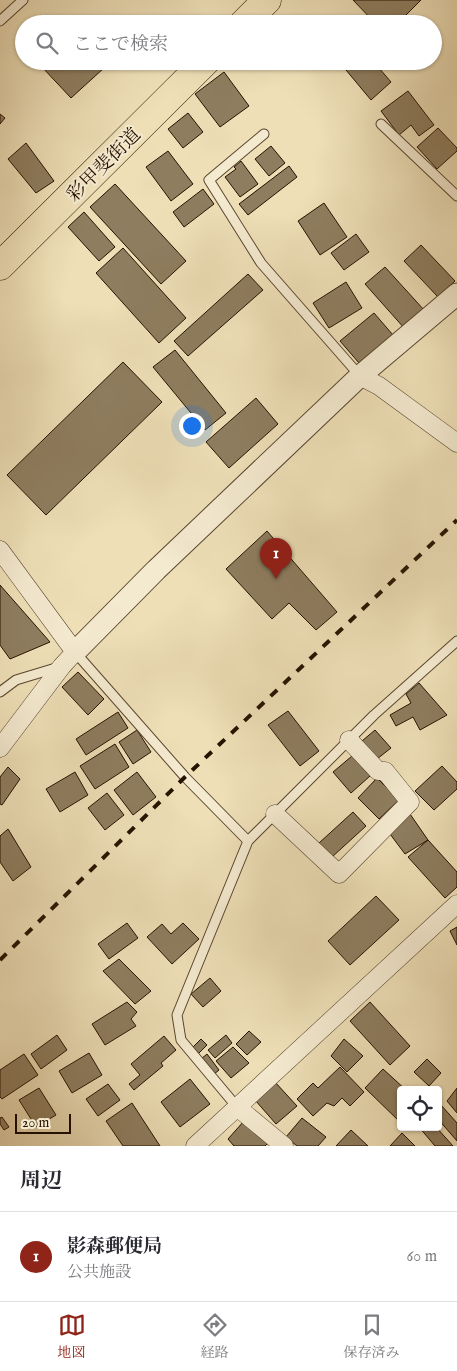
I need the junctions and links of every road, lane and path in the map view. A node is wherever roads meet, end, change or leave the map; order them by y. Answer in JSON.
{"nodes":[{"id":1,"x":23,"y":0,"type":"edge"},
{"id":2,"x":267,"y":0,"type":"edge"},
{"id":3,"x":252,"y":15,"type":"edge"},
{"id":4,"x":0,"y":21,"type":"edge"},
{"id":5,"x":197,"y":70,"type":"edge"},
{"id":6,"x":381,"y":124,"type":"dead end"},
{"id":7,"x":264,"y":134,"type":"dead end"},
{"id":8,"x":457,"y":196,"type":"edge"},
{"id":9,"x":0,"y":266,"type":"edge"},
{"id":10,"x":457,"y":294,"type":"edge"},
{"id":11,"x":360,"y":376,"type":"junction"},
{"id":12,"x":457,"y":443,"type":"edge"},
{"id":13,"x":0,"y":550,"type":"edge"},
{"id":14,"x":457,"y":641,"type":"edge"},
{"id":15,"x":69,"y":659,"type":"junction"},
{"id":16,"x":0,"y":692,"type":"edge"},
{"id":17,"x":349,"y":740,"type":"junction"},
{"id":18,"x":0,"y":748,"type":"edge"},
{"id":19,"x":275,"y":814,"type":"junction"},
{"id":20,"x":248,"y":841,"type":"junction"},
{"id":21,"x":457,"y":904,"type":"edge"},
{"id":22,"x":237,"y":1107,"type":"junction"},
{"id":23,"x":195,"y":1146,"type":"edge"},
{"id":24,"x":284,"y":1146,"type":"edge"}],
"edges":[{"from":1,"to":4,"type":"lane"},
{"from":2,"to":3,"type":"highway"},
{"from":5,"to":9,"type":"highway","name":"彩甲斐街道"},
{"from":6,"to":8,"type":"lane"},
{"from":7,"to":11,"type":"lane"},
{"from":10,"to":11,"type":"street"},
{"from":11,"to":12,"type":"street"},
{"from":11,"to":15,"type":"street"},
{"from":13,"to":15,"type":"street"},
{"from":14,"to":17,"type":"lane"},
{"from":15,"to":16,"type":"lane"},
{"from":15,"to":18,"type":"street"},
{"from":15,"to":20,"type":"lane"},
{"from":17,"to":19,"type":"lane"},
{"from":17,"to":19,"type":"street"},
{"from":19,"to":20,"type":"lane"},
{"from":20,"to":22,"type":"lane"},
{"from":21,"to":22,"type":"street"},
{"from":22,"to":23,"type":"street"},
{"from":22,"to":24,"type":"street"}]}
